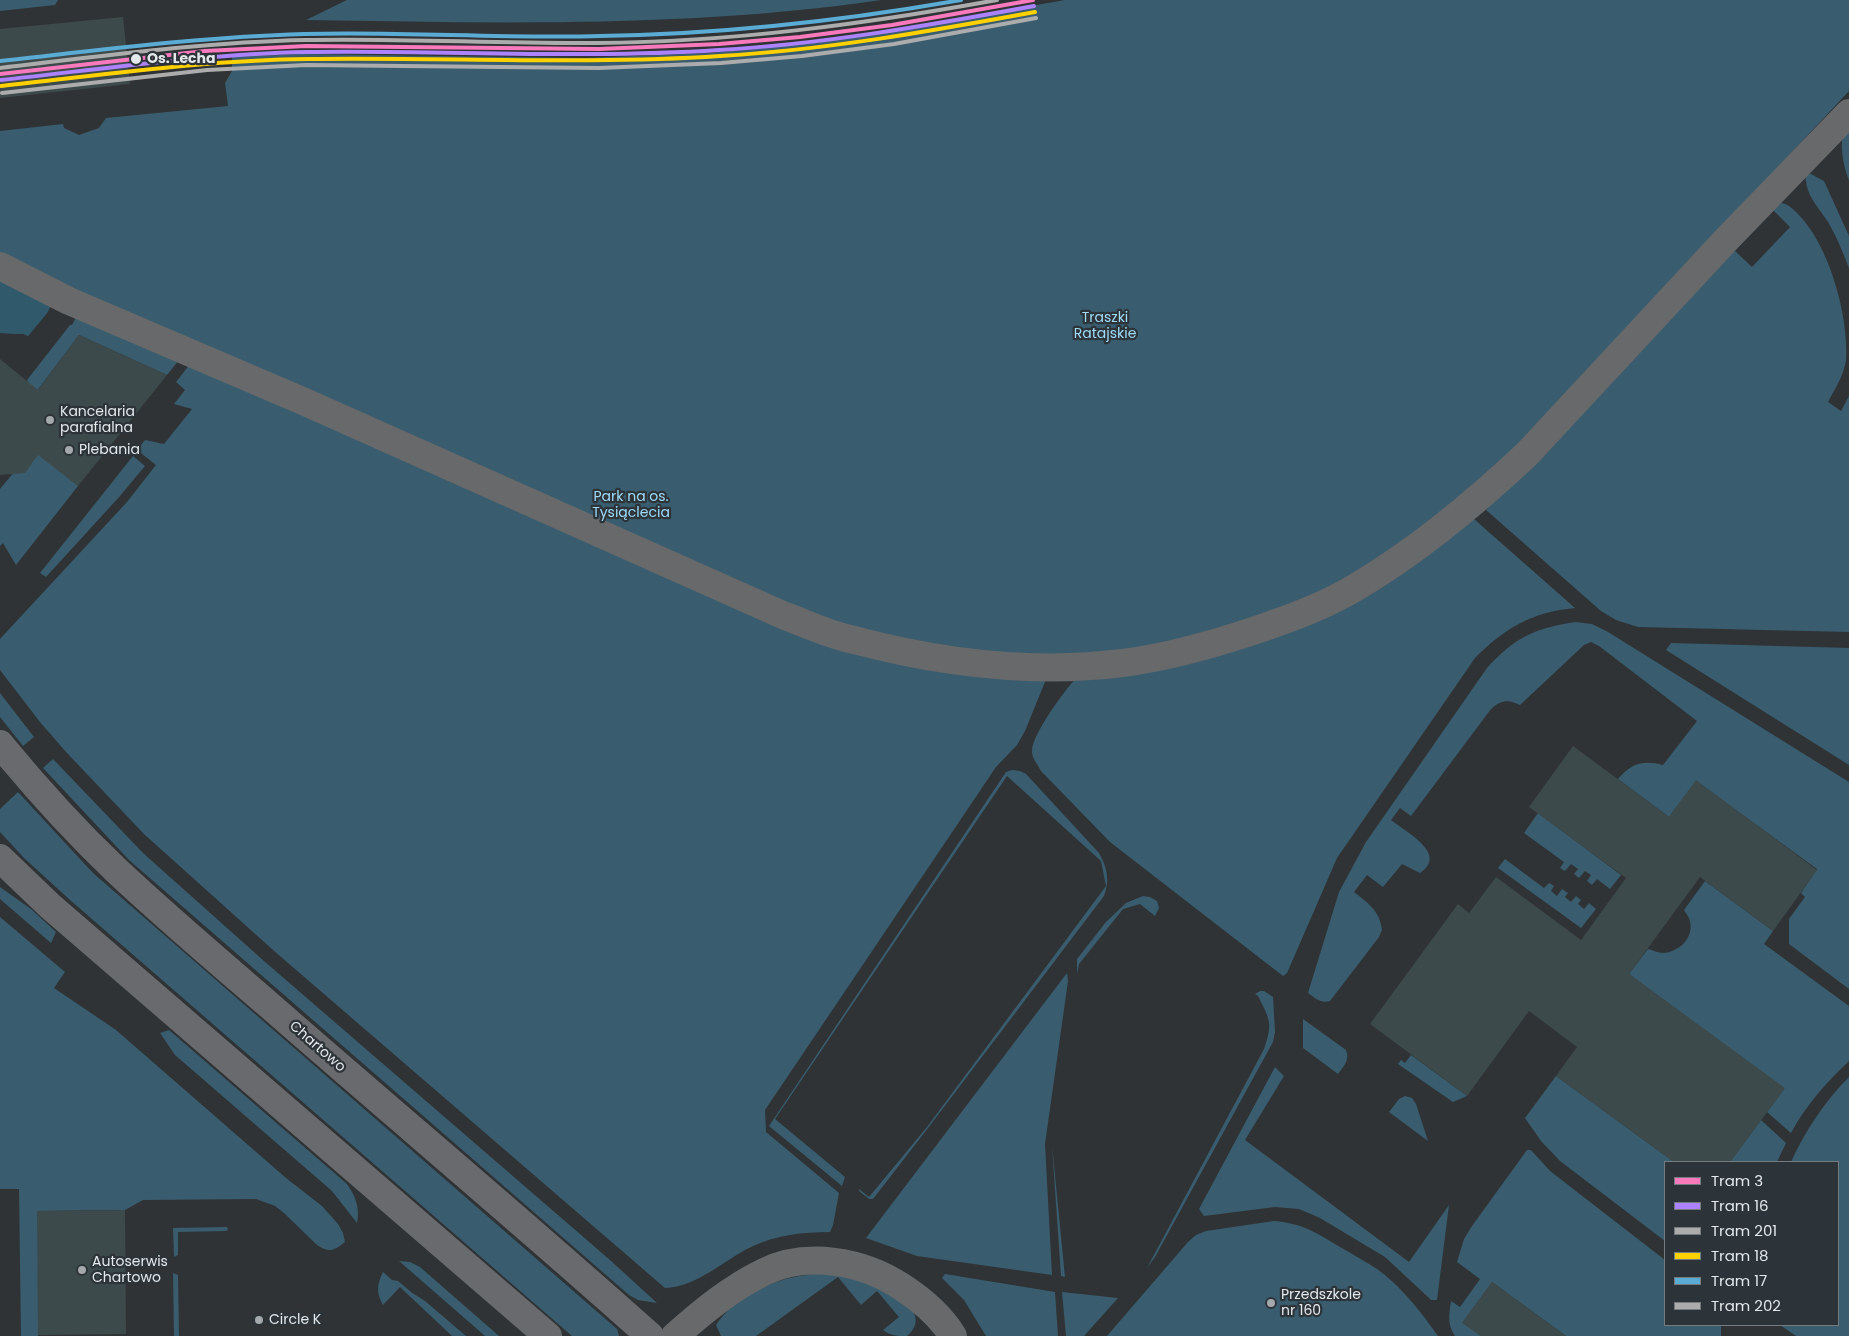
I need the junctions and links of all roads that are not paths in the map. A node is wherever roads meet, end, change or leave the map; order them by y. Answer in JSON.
{"nodes":[{"id":1,"x":1849,"y":113,"type":"edge"},
{"id":2,"x":0,"y":266,"type":"edge"},
{"id":3,"x":0,"y":744,"type":"edge"},
{"id":4,"x":0,"y":858,"type":"edge"},
{"id":5,"x":528,"y":1326,"type":"edge"},
{"id":6,"x":548,"y":1336,"type":"edge"},
{"id":7,"x":650,"y":1336,"type":"edge"},
{"id":8,"x":675,"y":1336,"type":"edge"},
{"id":9,"x":953,"y":1336,"type":"edge"}],
"edges":[{"from":1,"to":2,"type":"street"},
{"from":3,"to":7,"type":"street","name":"Chartowo"},
{"from":4,"to":5,"type":"street"},
{"from":5,"to":6,"type":"street"},
{"from":8,"to":9,"type":"street"}]}
